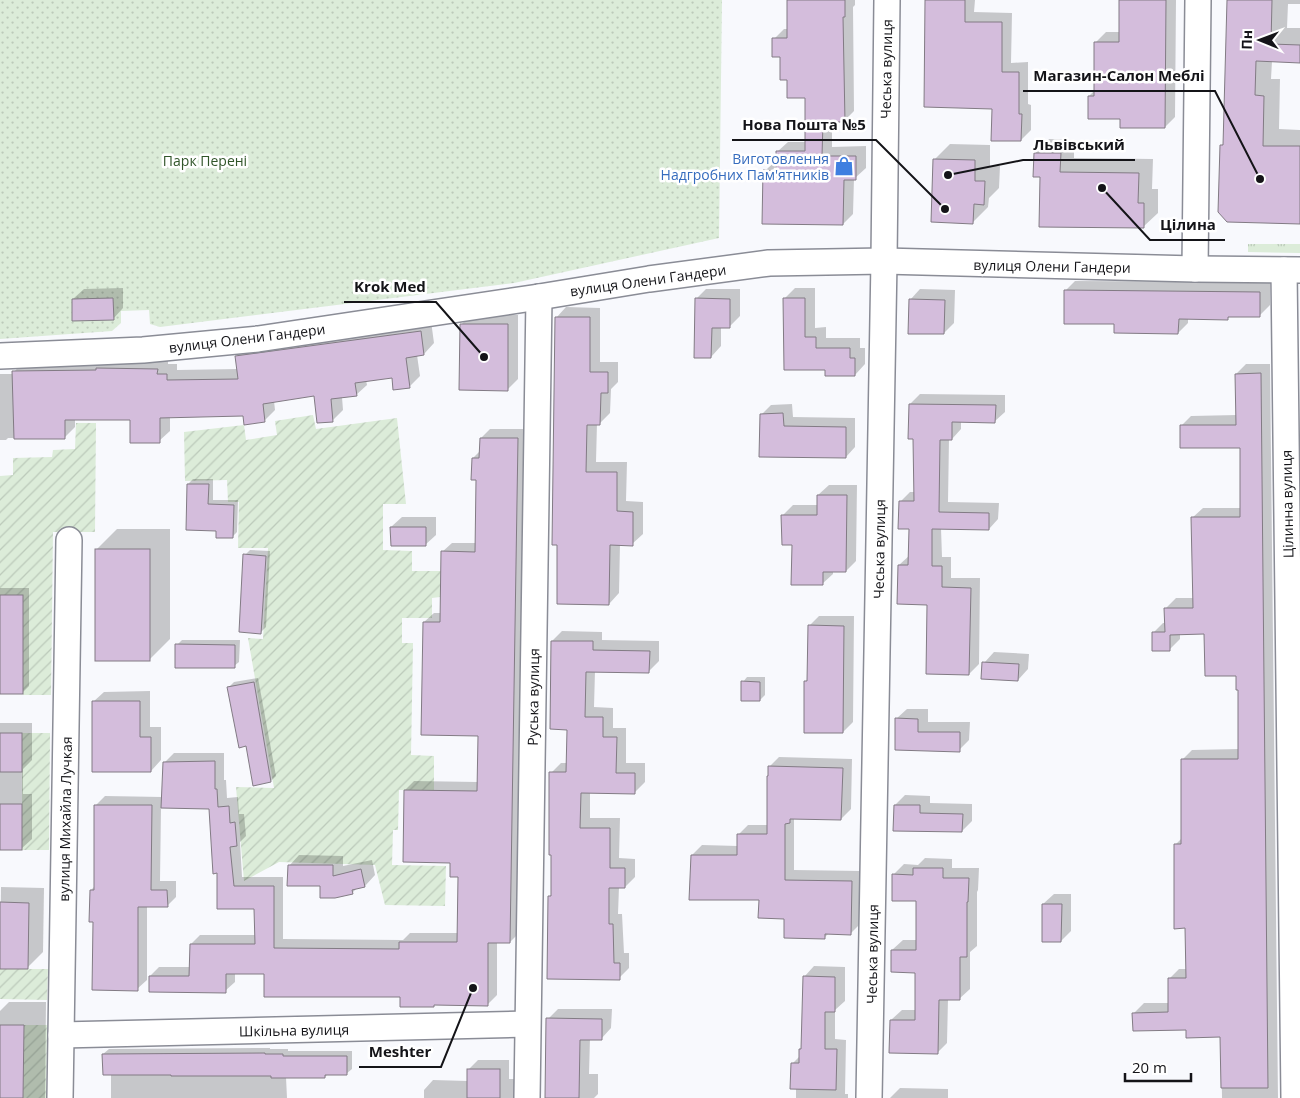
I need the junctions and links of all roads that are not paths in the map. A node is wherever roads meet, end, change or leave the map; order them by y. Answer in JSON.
{"nodes":[{"id":1,"x":887,"y":0,"type":"edge"},
{"id":2,"x":1198,"y":0,"type":"edge"},
{"id":3,"x":884,"y":262,"type":"junction"},
{"id":4,"x":1195,"y":269,"type":"junction"},
{"id":5,"x":1292,"y":270,"type":"edge"},
{"id":6,"x":539,"y":297,"type":"junction"},
{"id":7,"x":0,"y":356,"type":"edge"},
{"id":8,"x":69,"y":540,"type":"dead end"},
{"id":9,"x":528,"y":1024,"type":"junction"},
{"id":10,"x":61,"y":1035,"type":"junction"},
{"id":11,"x":60,"y":1098,"type":"edge"},
{"id":12,"x":527,"y":1098,"type":"edge"},
{"id":13,"x":869,"y":1098,"type":"edge"},
{"id":14,"x":1294,"y":1098,"type":"edge"}],
"edges":[{"from":1,"to":3,"type":"street","name":"Чеська вулиця"},
{"from":2,"to":4,"type":"street"},
{"from":3,"to":4,"type":"street","name":"вулиця Олени Гандери"},
{"from":3,"to":6,"type":"street","name":"вулиця Олени Гандери"},
{"from":3,"to":13,"type":"street","name":"Чеська вулиця"},
{"from":4,"to":5,"type":"street","name":"вулиця Олени Гандери"},
{"from":5,"to":14,"type":"street","name":"Цілинна вулиця"},
{"from":6,"to":7,"type":"street","name":"вулиця Олени Гандери"},
{"from":6,"to":9,"type":"street","name":"Руська вулиця"},
{"from":8,"to":10,"type":"street","name":"вулиця Михайла Лучкая"},
{"from":9,"to":10,"type":"street","name":"Шкільна вулиця"},
{"from":9,"to":12,"type":"street","name":"Руська вулиця"},
{"from":10,"to":11,"type":"street","name":"вулиця Михайла Лучкая"}]}
